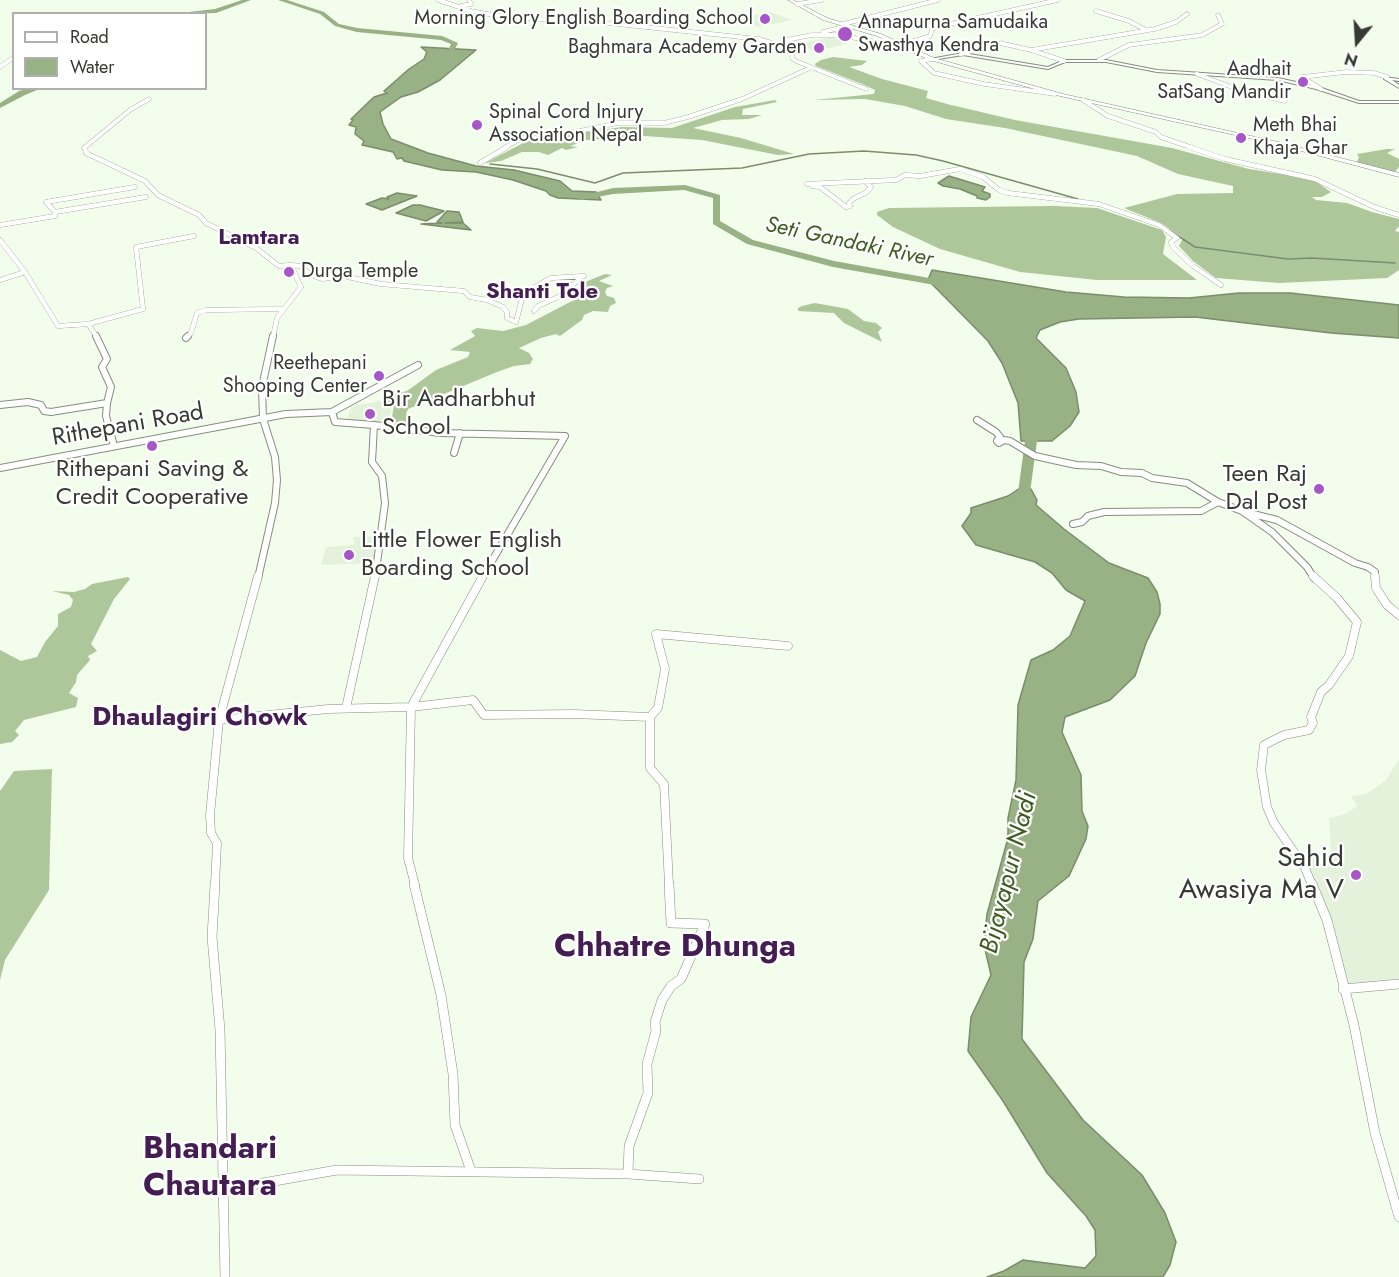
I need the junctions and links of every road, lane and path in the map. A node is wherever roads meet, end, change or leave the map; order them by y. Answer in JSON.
{"nodes":[{"id":1,"x":438,"y":0,"type":"edge"},
{"id":2,"x":469,"y":0,"type":"edge"},
{"id":3,"x":790,"y":0,"type":"edge"},
{"id":4,"x":822,"y":0,"type":"edge"},
{"id":5,"x":938,"y":0,"type":"edge"},
{"id":6,"x":1058,"y":0,"type":"edge"},
{"id":7,"x":797,"y":4,"type":"junction"},
{"id":8,"x":458,"y":6,"type":"junction"},
{"id":9,"x":1096,"y":11,"type":"dead end"},
{"id":10,"x":1187,"y":14,"type":"dead end"},
{"id":11,"x":1218,"y":15,"type":"dead end"},
{"id":12,"x":846,"y":25,"type":"junction"},
{"id":13,"x":1146,"y":30,"type":"junction"},
{"id":14,"x":812,"y":35,"type":"junction"},
{"id":15,"x":901,"y":45,"type":"junction"},
{"id":16,"x":909,"y":48,"type":"junction"},
{"id":17,"x":794,"y":50,"type":"junction"},
{"id":18,"x":1031,"y":50,"type":"junction"},
{"id":19,"x":961,"y":54,"type":"junction"},
{"id":20,"x":932,"y":59,"type":"junction"},
{"id":21,"x":1099,"y":60,"type":"junction"},
{"id":22,"x":1064,"y":61,"type":"junction"},
{"id":23,"x":810,"y":68,"type":"junction"},
{"id":24,"x":1197,"y":74,"type":"junction"},
{"id":25,"x":1387,"y":77,"type":"junction"},
{"id":26,"x":1399,"y":80,"type":"edge"},
{"id":27,"x":1399,"y":87,"type":"edge"},
{"id":28,"x":866,"y":89,"type":"dead end"},
{"id":29,"x":1321,"y":89,"type":"junction"},
{"id":30,"x":1055,"y":94,"type":"junction"},
{"id":31,"x":149,"y":99,"type":"dead end"},
{"id":32,"x":1083,"y":100,"type":"junction"},
{"id":33,"x":1285,"y":101,"type":"dead end"},
{"id":34,"x":1399,"y":102,"type":"edge"},
{"id":35,"x":480,"y":163,"type":"dead end"},
{"id":36,"x":1399,"y":176,"type":"edge"},
{"id":37,"x":865,"y":181,"type":"junction"},
{"id":38,"x":135,"y":187,"type":"dead end"},
{"id":39,"x":146,"y":197,"type":"dead end"},
{"id":40,"x":55,"y":212,"type":"junction"},
{"id":41,"x":1399,"y":215,"type":"edge"},
{"id":42,"x":0,"y":225,"type":"edge"},
{"id":43,"x":194,"y":236,"type":"dead end"},
{"id":44,"x":0,"y":240,"type":"edge"},
{"id":45,"x":291,"y":264,"type":"junction"},
{"id":46,"x":25,"y":272,"type":"junction"},
{"id":47,"x":0,"y":280,"type":"edge"},
{"id":48,"x":1221,"y":285,"type":"dead end"},
{"id":49,"x":283,"y":309,"type":"junction"},
{"id":50,"x":534,"y":311,"type":"dead end"},
{"id":51,"x":88,"y":324,"type":"junction"},
{"id":52,"x":186,"y":338,"type":"dead end"},
{"id":53,"x":418,"y":366,"type":"dead end"},
{"id":54,"x":107,"y":403,"type":"junction"},
{"id":55,"x":0,"y":405,"type":"edge"},
{"id":56,"x":332,"y":412,"type":"junction"},
{"id":57,"x":263,"y":419,"type":"junction"},
{"id":58,"x":977,"y":420,"type":"dead end"},
{"id":59,"x":374,"y":425,"type":"junction"},
{"id":60,"x":460,"y":433,"type":"junction"},
{"id":61,"x":114,"y":446,"type":"junction"},
{"id":62,"x":454,"y":453,"type":"dead end"},
{"id":63,"x":0,"y":468,"type":"edge"},
{"id":64,"x":1218,"y":502,"type":"junction"},
{"id":65,"x":1242,"y":511,"type":"junction"},
{"id":66,"x":1073,"y":524,"type":"dead end"},
{"id":67,"x":1399,"y":615,"type":"edge"},
{"id":68,"x":788,"y":645,"type":"dead end"},
{"id":69,"x":411,"y":707,"type":"junction"},
{"id":70,"x":346,"y":708,"type":"junction"},
{"id":71,"x":650,"y":717,"type":"junction"},
{"id":72,"x":219,"y":720,"type":"junction"},
{"id":73,"x":1399,"y":984,"type":"edge"},
{"id":74,"x":1343,"y":989,"type":"junction"},
{"id":75,"x":471,"y":1172,"type":"junction"},
{"id":76,"x":628,"y":1174,"type":"junction"},
{"id":77,"x":699,"y":1179,"type":"dead end"},
{"id":78,"x":223,"y":1190,"type":"junction"},
{"id":79,"x":1399,"y":1217,"type":"edge"},
{"id":80,"x":225,"y":1277,"type":"edge"}],
"edges":[{"from":1,"to":8,"type":"street"},
{"from":2,"to":8,"type":"street"},
{"from":3,"to":7,"type":"main road"},
{"from":4,"to":7,"type":"street"},
{"from":5,"to":12,"type":"street"},
{"from":6,"to":15,"type":"street"},
{"from":7,"to":12,"type":"main road"},
{"from":8,"to":17,"type":"street"},
{"from":9,"to":13,"type":"street"},
{"from":10,"to":13,"type":"street"},
{"from":11,"to":21,"type":"street"},
{"from":12,"to":14,"type":"street"},
{"from":12,"to":15,"type":"main road"},
{"from":13,"to":18,"type":"street"},
{"from":14,"to":16,"type":"street"},
{"from":14,"to":17,"type":"street"},
{"from":15,"to":16,"type":"main road"},
{"from":16,"to":20,"type":"main road"},
{"from":17,"to":23,"type":"street"},
{"from":18,"to":19,"type":"street"},
{"from":18,"to":22,"type":"street"},
{"from":19,"to":20,"type":"street"},
{"from":19,"to":22,"type":"street"},
{"from":20,"to":30,"type":"main road"},
{"from":20,"to":30,"type":"street"},
{"from":21,"to":22,"type":"street"},
{"from":21,"to":24,"type":"street"},
{"from":23,"to":28,"type":"street"},
{"from":23,"to":35,"type":"street"},
{"from":24,"to":29,"type":"street"},
{"from":24,"to":33,"type":"street"},
{"from":25,"to":26,"type":"street"},
{"from":25,"to":27,"type":"street"},
{"from":25,"to":29,"type":"street"},
{"from":29,"to":34,"type":"street"},
{"from":30,"to":32,"type":"main road"},
{"from":31,"to":45,"type":"street"},
{"from":32,"to":36,"type":"main road"},
{"from":32,"to":41,"type":"street"},
{"from":37,"to":37,"type":"street"},
{"from":37,"to":48,"type":"street"},
{"from":38,"to":40,"type":"street"},
{"from":39,"to":40,"type":"street"},
{"from":40,"to":42,"type":"street"},
{"from":43,"to":51,"type":"street"},
{"from":44,"to":46,"type":"street"},
{"from":45,"to":49,"type":"street"},
{"from":45,"to":50,"type":"street"},
{"from":46,"to":47,"type":"street"},
{"from":46,"to":51,"type":"street"},
{"from":49,"to":52,"type":"street"},
{"from":49,"to":57,"type":"street"},
{"from":51,"to":54,"type":"street"},
{"from":53,"to":56,"type":"street"},
{"from":54,"to":55,"type":"street"},
{"from":54,"to":61,"type":"street"},
{"from":56,"to":57,"type":"street","name":"Rithepani Road"},
{"from":56,"to":59,"type":"street"},
{"from":57,"to":61,"type":"street","name":"Rithepani Road"},
{"from":57,"to":72,"type":"street"},
{"from":58,"to":64,"type":"street"},
{"from":59,"to":60,"type":"street"},
{"from":59,"to":70,"type":"street"},
{"from":60,"to":62,"type":"street"},
{"from":60,"to":69,"type":"street"},
{"from":61,"to":63,"type":"street","name":"Rithepani Road"},
{"from":64,"to":65,"type":"street"},
{"from":64,"to":66,"type":"street"},
{"from":65,"to":67,"type":"street"},
{"from":65,"to":74,"type":"street"},
{"from":68,"to":71,"type":"street"},
{"from":69,"to":70,"type":"street"},
{"from":69,"to":71,"type":"street"},
{"from":69,"to":75,"type":"street"},
{"from":70,"to":72,"type":"street"},
{"from":71,"to":76,"type":"street"},
{"from":72,"to":78,"type":"street"},
{"from":73,"to":74,"type":"street"},
{"from":74,"to":79,"type":"street"},
{"from":75,"to":76,"type":"street"},
{"from":75,"to":78,"type":"street"},
{"from":76,"to":77,"type":"street"},
{"from":78,"to":80,"type":"street"}]}
